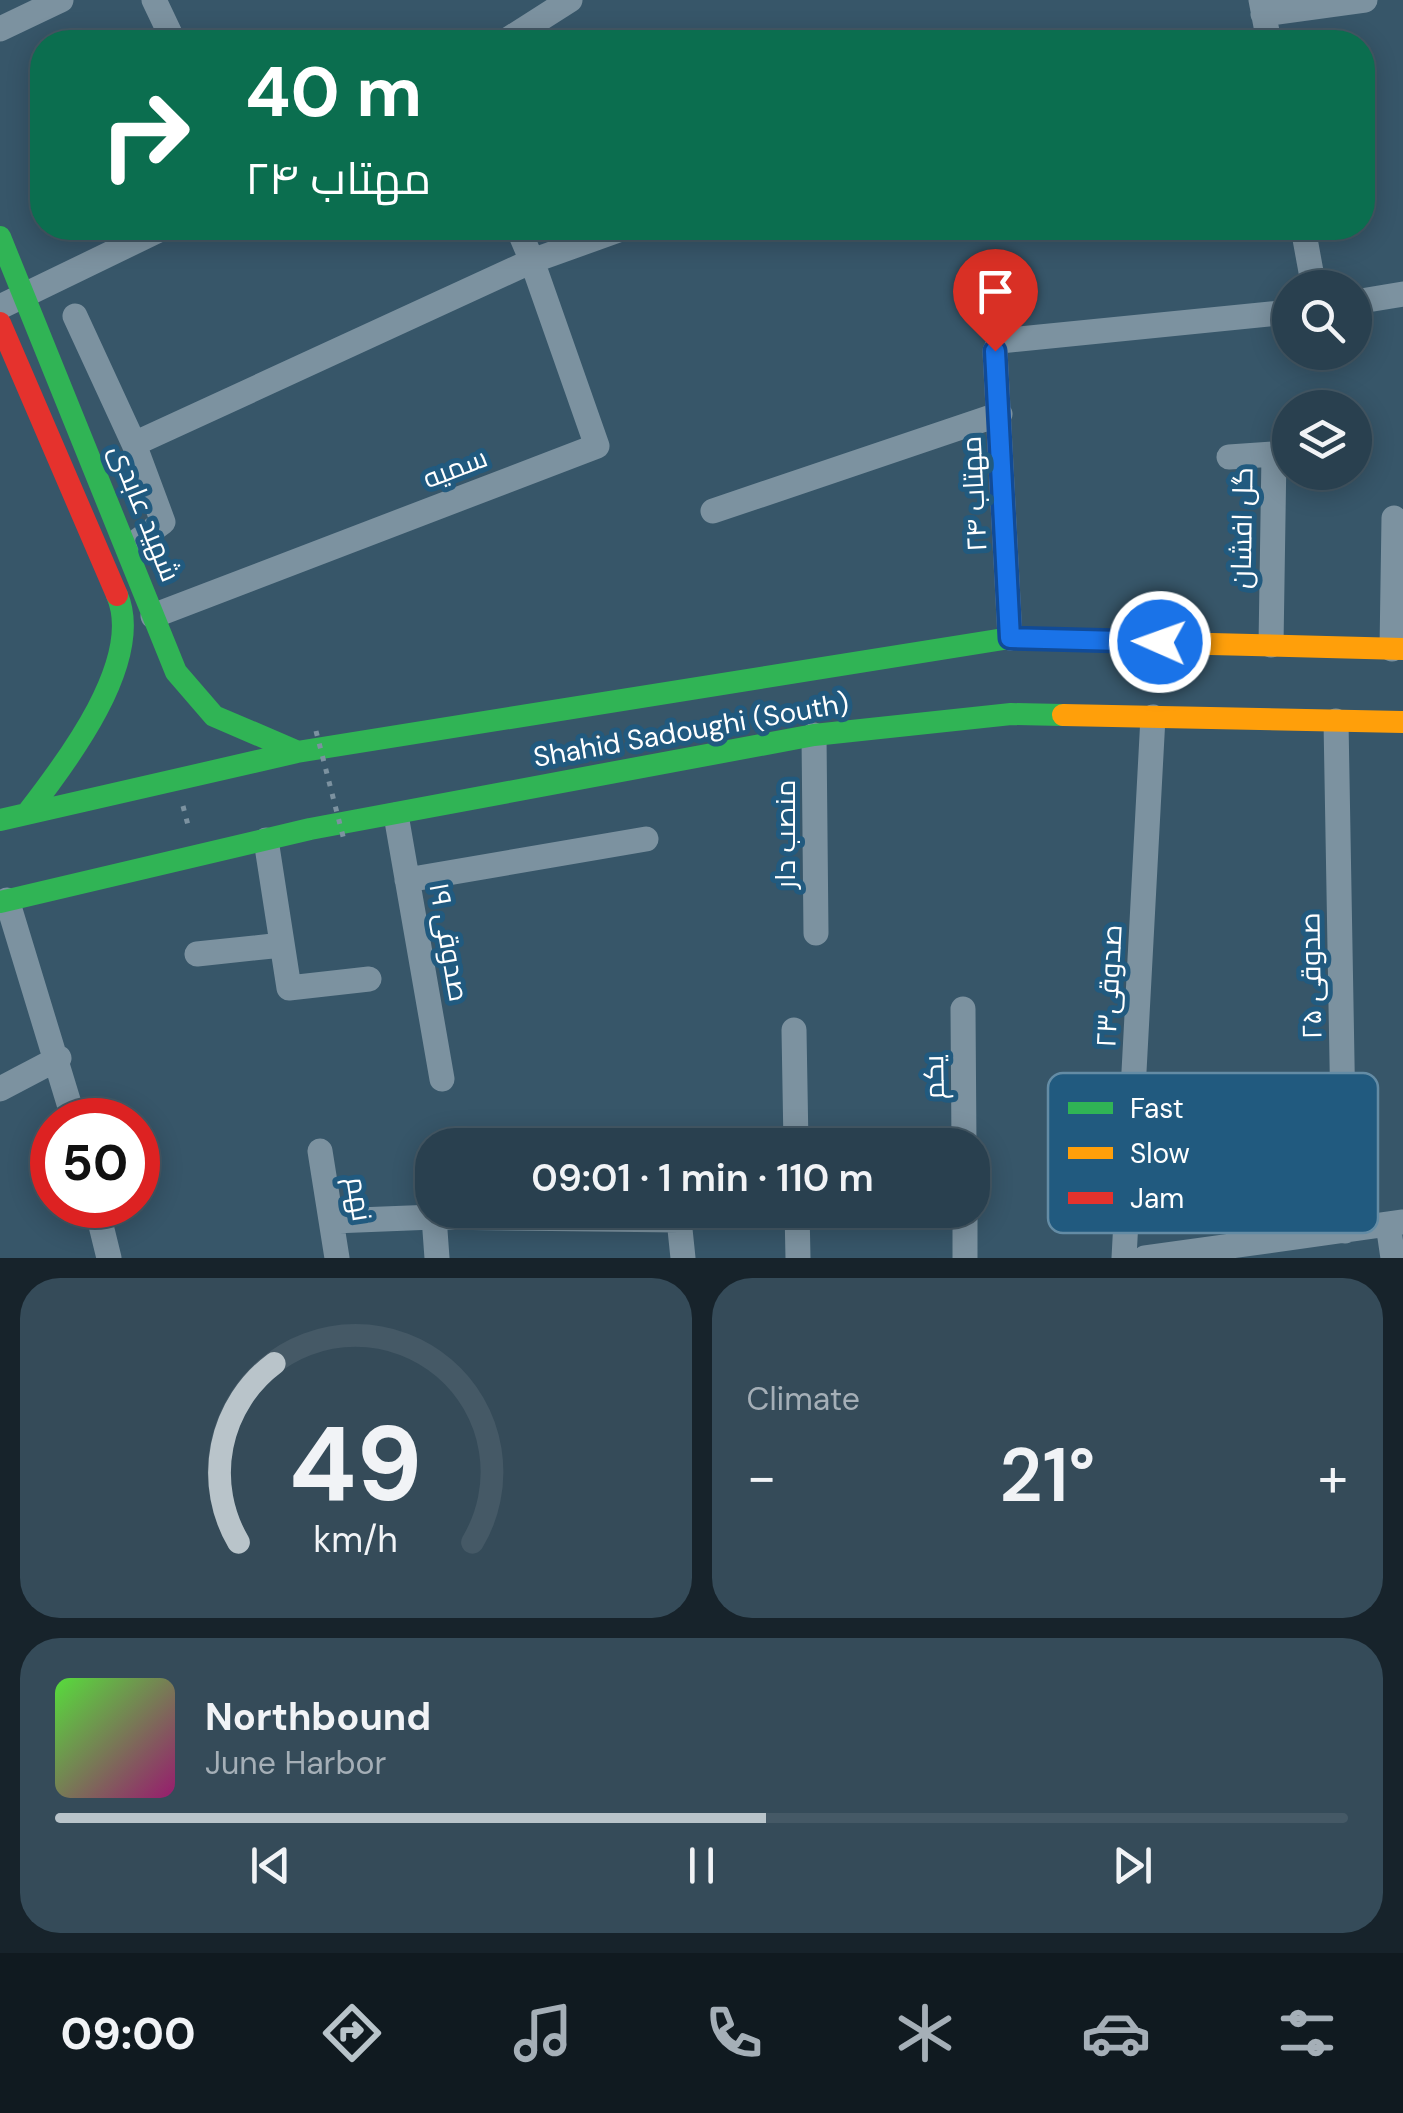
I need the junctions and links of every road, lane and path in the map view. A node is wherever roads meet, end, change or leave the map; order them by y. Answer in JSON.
{"nodes":[{"id":1,"x":60,"y":0,"type":"edge"},
{"id":2,"x":154,"y":0,"type":"edge"},
{"id":3,"x":570,"y":0,"type":"edge"},
{"id":4,"x":1366,"y":0,"type":"edge"},
{"id":5,"x":1262,"y":7,"type":"edge"},
{"id":6,"x":0,"y":29,"type":"edge"},
{"id":7,"x":168,"y":30,"type":"edge"},
{"id":8,"x":523,"y":30,"type":"edge"},
{"id":9,"x":0,"y":237,"type":"edge"},
{"id":10,"x":139,"y":240,"type":"edge"},
{"id":11,"x":523,"y":240,"type":"edge"},
{"id":12,"x":592,"y":240,"type":"edge"},
{"id":13,"x":1305,"y":240,"type":"edge"},
{"id":14,"x":532,"y":262,"type":"junction"},
{"id":15,"x":1311,"y":270,"type":"edge"},
{"id":16,"x":24,"y":294,"type":"junction"},
{"id":17,"x":1403,"y":294,"type":"edge"},
{"id":18,"x":1372,"y":299,"type":"edge"},
{"id":19,"x":0,"y":307,"type":"edge"},
{"id":20,"x":1272,"y":314,"type":"edge"},
{"id":21,"x":75,"y":316,"type":"dead end"},
{"id":22,"x":0,"y":323,"type":"edge"},
{"id":23,"x":1000,"y":414,"type":"junction"},
{"id":24,"x":134,"y":444,"type":"junction"},
{"id":25,"x":1230,"y":457,"type":"dead end"},
{"id":26,"x":713,"y":512,"type":"dead end"},
{"id":27,"x":1394,"y":518,"type":"dead end"},
{"id":28,"x":128,"y":548,"type":"junction"},
{"id":29,"x":153,"y":616,"type":"junction"},
{"id":30,"x":1010,"y":638,"type":"junction"},
{"id":31,"x":1270,"y":646,"type":"junction"},
{"id":32,"x":1397,"y":649,"type":"edge"},
{"id":33,"x":1154,"y":717,"type":"junction"},
{"id":34,"x":1336,"y":721,"type":"junction"},
{"id":35,"x":1403,"y":722,"type":"edge"},
{"id":36,"x":316,"y":731,"type":"dead end"},
{"id":37,"x":814,"y":735,"type":"junction"},
{"id":38,"x":297,"y":752,"type":"junction"},
{"id":39,"x":176,"y":779,"type":"junction"},
{"id":40,"x":28,"y":812,"type":"junction"},
{"id":41,"x":396,"y":815,"type":"junction"},
{"id":42,"x":0,"y":820,"type":"edge"},
{"id":43,"x":646,"y":839,"type":"dead end"},
{"id":44,"x":266,"y":840,"type":"junction"},
{"id":45,"x":345,"y":844,"type":"dead end"},
{"id":46,"x":196,"y":856,"type":"junction"},
{"id":47,"x":407,"y":880,"type":"junction"},
{"id":48,"x":3,"y":901,"type":"edge"},
{"id":49,"x":816,"y":933,"type":"dead end"},
{"id":50,"x":282,"y":945,"type":"junction"},
{"id":51,"x":196,"y":954,"type":"dead end"},
{"id":52,"x":369,"y":980,"type":"dead end"},
{"id":53,"x":963,"y":1009,"type":"dead end"},
{"id":54,"x":794,"y":1030,"type":"dead end"},
{"id":55,"x":59,"y":1058,"type":"junction"},
{"id":56,"x":1134,"y":1073,"type":"edge"},
{"id":57,"x":1342,"y":1073,"type":"edge"},
{"id":58,"x":442,"y":1080,"type":"dead end"},
{"id":59,"x":0,"y":1089,"type":"edge"},
{"id":60,"x":69,"y":1098,"type":"edge"},
{"id":61,"x":796,"y":1128,"type":"edge"},
{"id":62,"x":964,"y":1128,"type":"edge"},
{"id":63,"x":320,"y":1150,"type":"dead end"},
{"id":64,"x":415,"y":1218,"type":"edge"},
{"id":65,"x":333,"y":1221,"type":"junction"},
{"id":66,"x":1395,"y":1224,"type":"edge"},
{"id":67,"x":102,"y":1228,"type":"edge"},
{"id":68,"x":435,"y":1228,"type":"edge"},
{"id":69,"x":680,"y":1228,"type":"edge"},
{"id":70,"x":797,"y":1228,"type":"edge"},
{"id":71,"x":965,"y":1228,"type":"edge"},
{"id":72,"x":1125,"y":1233,"type":"edge"},
{"id":73,"x":1329,"y":1233,"type":"edge"},
{"id":74,"x":1228,"y":1252,"type":"edge"},
{"id":75,"x":109,"y":1258,"type":"edge"},
{"id":76,"x":337,"y":1258,"type":"edge"},
{"id":77,"x":437,"y":1258,"type":"edge"},
{"id":78,"x":683,"y":1258,"type":"edge"},
{"id":79,"x":798,"y":1258,"type":"edge"},
{"id":80,"x":966,"y":1258,"type":"edge"},
{"id":81,"x":1124,"y":1258,"type":"edge"},
{"id":82,"x":1145,"y":1258,"type":"edge"},
{"id":83,"x":1393,"y":1258,"type":"edge"}],
"edges":[{"from":1,"to":6,"type":"street"},
{"from":2,"to":7,"type":"street"},
{"from":3,"to":8,"type":"street"},
{"from":4,"to":5,"type":"street"},
{"from":9,"to":16,"type":"main road","name":"شهید عابدی"},
{"from":10,"to":16,"type":"street"},
{"from":11,"to":14,"type":"street"},
{"from":12,"to":14,"type":"street"},
{"from":13,"to":15,"type":"street"},
{"from":14,"to":24,"type":"street"},
{"from":14,"to":29,"type":"street","name":"سمیه"},
{"from":16,"to":19,"type":"street"},
{"from":16,"to":28,"type":"main road","name":"شهید عابدی"},
{"from":17,"to":18,"type":"street"},
{"from":20,"to":23,"type":"street","name":"مهتاب ۲۴"},
{"from":21,"to":24,"type":"street"},
{"from":22,"to":40,"type":"main road","name":"شهید عابدی"},
{"from":23,"to":26,"type":"street"},
{"from":23,"to":30,"type":"street","name":"مهتاب ۲۴"},
{"from":24,"to":28,"type":"street"},
{"from":25,"to":31,"type":"street","name":"گل افشان"},
{"from":27,"to":32,"type":"street"},
{"from":28,"to":29,"type":"main road","name":"شهید عابدی"},
{"from":29,"to":38,"type":"main road","name":"شهید عابدی"},
{"from":30,"to":31,"type":"main road","name":"Shahid Sadoughi (South)"},
{"from":30,"to":38,"type":"main road","name":"Shahid Sadoughi (South)"},
{"from":31,"to":32,"type":"main road","name":"Shahid Sadoughi (South)"},
{"from":33,"to":34,"type":"main road","name":"Shahid Sadoughi (South)"},
{"from":33,"to":37,"type":"main road","name":"Shahid Sadoughi (South)"},
{"from":33,"to":56,"type":"street","name":"صدوقی۲۳"},
{"from":34,"to":35,"type":"main road","name":"Shahid Sadoughi (South)"},
{"from":34,"to":57,"type":"street","name":"صدوقی ۲۵"},
{"from":36,"to":45,"type":"path","bridge":true},
{"from":37,"to":41,"type":"main road","name":"Shahid Sadoughi (South)"},
{"from":37,"to":49,"type":"street","name":"منصب دار"},
{"from":38,"to":39,"type":"main road","name":"Shahid Sadoughi (South)"},
{"from":39,"to":40,"type":"main road","name":"Shahid Sadoughi (South)"},
{"from":39,"to":46,"type":"path"},
{"from":40,"to":42,"type":"main road","name":"Shahid Sadoughi (South)"},
{"from":41,"to":44,"type":"main road","name":"Shahid Sadoughi (South)"},
{"from":41,"to":47,"type":"street","name":"صدوقی ۱۹"},
{"from":43,"to":47,"type":"street"},
{"from":44,"to":46,"type":"main road","name":"Shahid Sadoughi (South)"},
{"from":44,"to":50,"type":"street"},
{"from":46,"to":48,"type":"main road","name":"Shahid Sadoughi (South)"},
{"from":47,"to":58,"type":"street","name":"صدوقی ۱۹"},
{"from":48,"to":55,"type":"street"},
{"from":50,"to":51,"type":"street"},
{"from":50,"to":52,"type":"street"},
{"from":53,"to":62,"type":"street","name":"یکم"},
{"from":54,"to":61,"type":"street"},
{"from":55,"to":59,"type":"street"},
{"from":55,"to":60,"type":"street"},
{"from":63,"to":65,"type":"street","name":"نهم"},
{"from":64,"to":65,"type":"street"},
{"from":65,"to":76,"type":"street","name":"نهم"},
{"from":66,"to":83,"type":"street"},
{"from":67,"to":75,"type":"street"},
{"from":68,"to":77,"type":"street"},
{"from":69,"to":78,"type":"street"},
{"from":70,"to":79,"type":"street"},
{"from":71,"to":80,"type":"street"},
{"from":72,"to":81,"type":"street","name":"صدوقی۲۳"},
{"from":73,"to":74,"type":"street"},
{"from":74,"to":82,"type":"street"}]}
